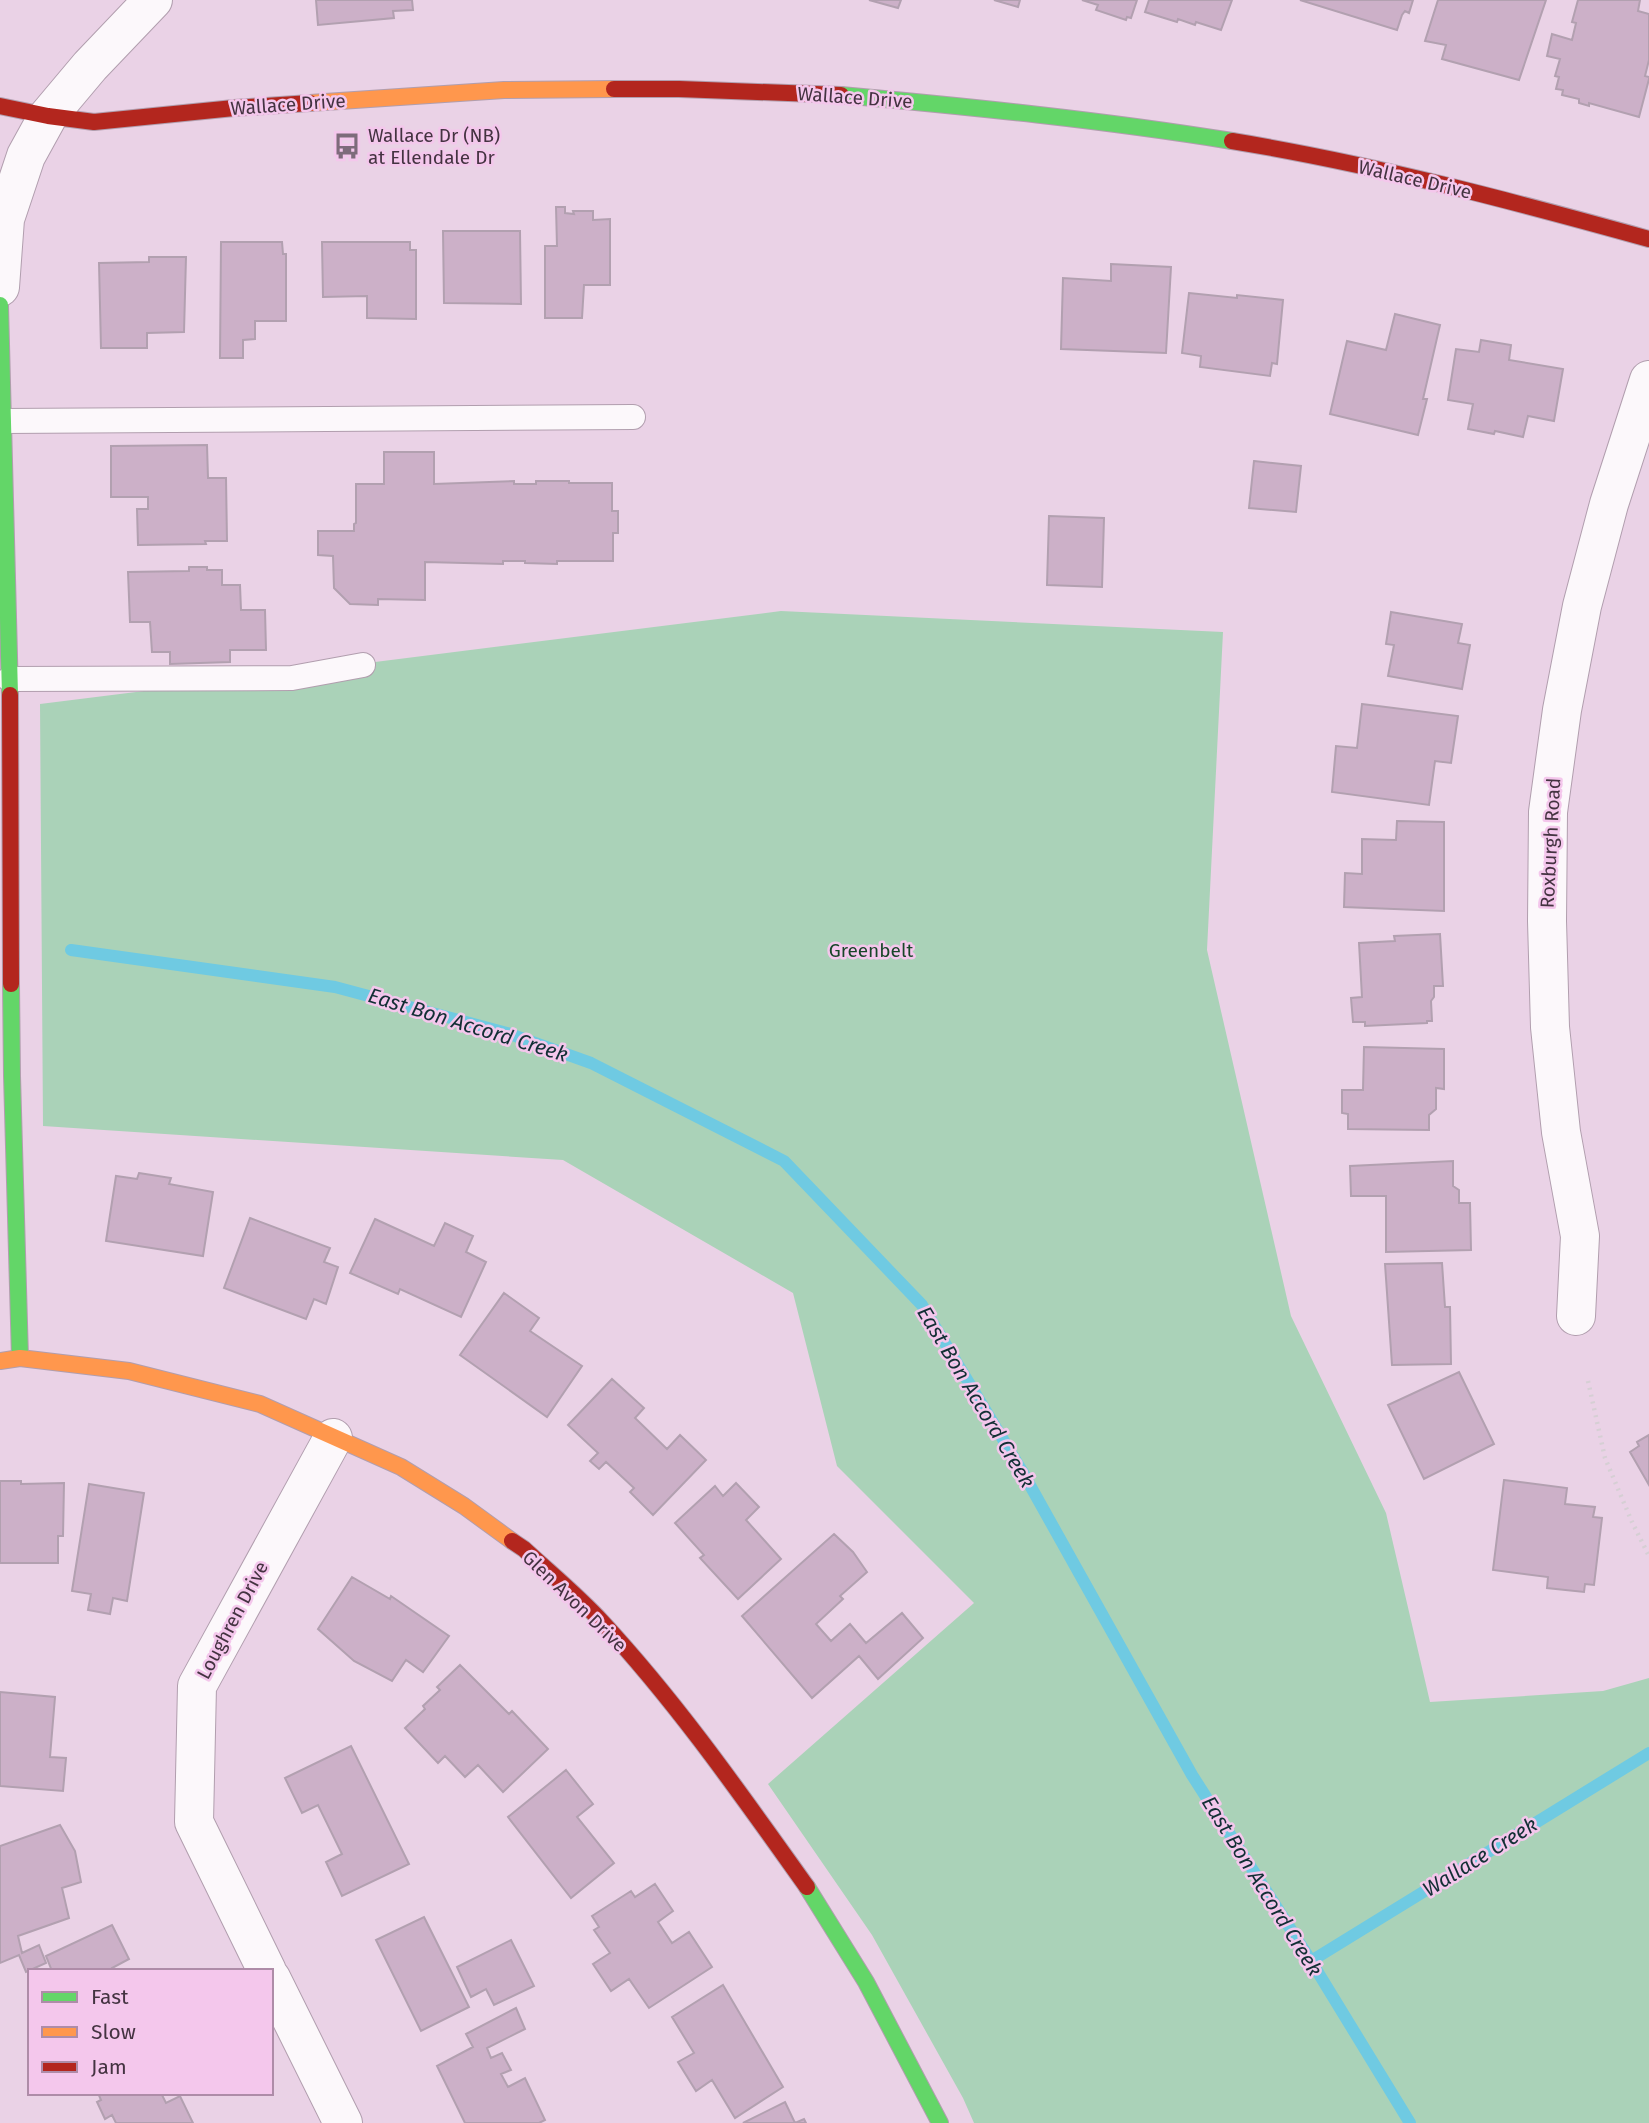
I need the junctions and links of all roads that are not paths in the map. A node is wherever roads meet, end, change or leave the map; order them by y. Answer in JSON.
{"nodes":[{"id":1,"x":153,"y":0,"type":"edge"},
{"id":2,"x":0,"y":106,"type":"edge"},
{"id":3,"x":48,"y":116,"type":"junction"},
{"id":4,"x":1649,"y":239,"type":"edge"},
{"id":5,"x":0,"y":287,"type":"edge"},
{"id":6,"x":0,"y":305,"type":"edge"},
{"id":7,"x":1649,"y":380,"type":"edge"},
{"id":8,"x":633,"y":418,"type":"dead end"},
{"id":9,"x":2,"y":421,"type":"edge"},
{"id":10,"x":363,"y":665,"type":"dead end"},
{"id":11,"x":9,"y":679,"type":"junction"},
{"id":12,"x":1576,"y":1316,"type":"dead end"},
{"id":13,"x":20,"y":1358,"type":"junction"},
{"id":14,"x":0,"y":1361,"type":"edge"},
{"id":15,"x":333,"y":1437,"type":"junction"},
{"id":16,"x":267,"y":1969,"type":"edge"},
{"id":17,"x":273,"y":1982,"type":"edge"},
{"id":18,"x":342,"y":2123,"type":"edge"},
{"id":19,"x":940,"y":2123,"type":"edge"}],
"edges":[{"from":1,"to":3,"type":"street"},
{"from":2,"to":3,"type":"street","name":"Wallace Drive"},
{"from":3,"to":4,"type":"street","name":"Wallace Drive"},
{"from":3,"to":5,"type":"street"},
{"from":6,"to":9,"type":"street"},
{"from":7,"to":12,"type":"street","name":"Roxburgh Road"},
{"from":8,"to":9,"type":"lane"},
{"from":9,"to":11,"type":"street"},
{"from":10,"to":11,"type":"lane"},
{"from":11,"to":13,"type":"street"},
{"from":13,"to":14,"type":"street","name":"Glen Avon Drive"},
{"from":13,"to":15,"type":"street","name":"Glen Avon Drive"},
{"from":15,"to":16,"type":"street","name":"Loughren Drive"},
{"from":15,"to":19,"type":"street","name":"Glen Avon Drive"},
{"from":17,"to":18,"type":"street"}]}
